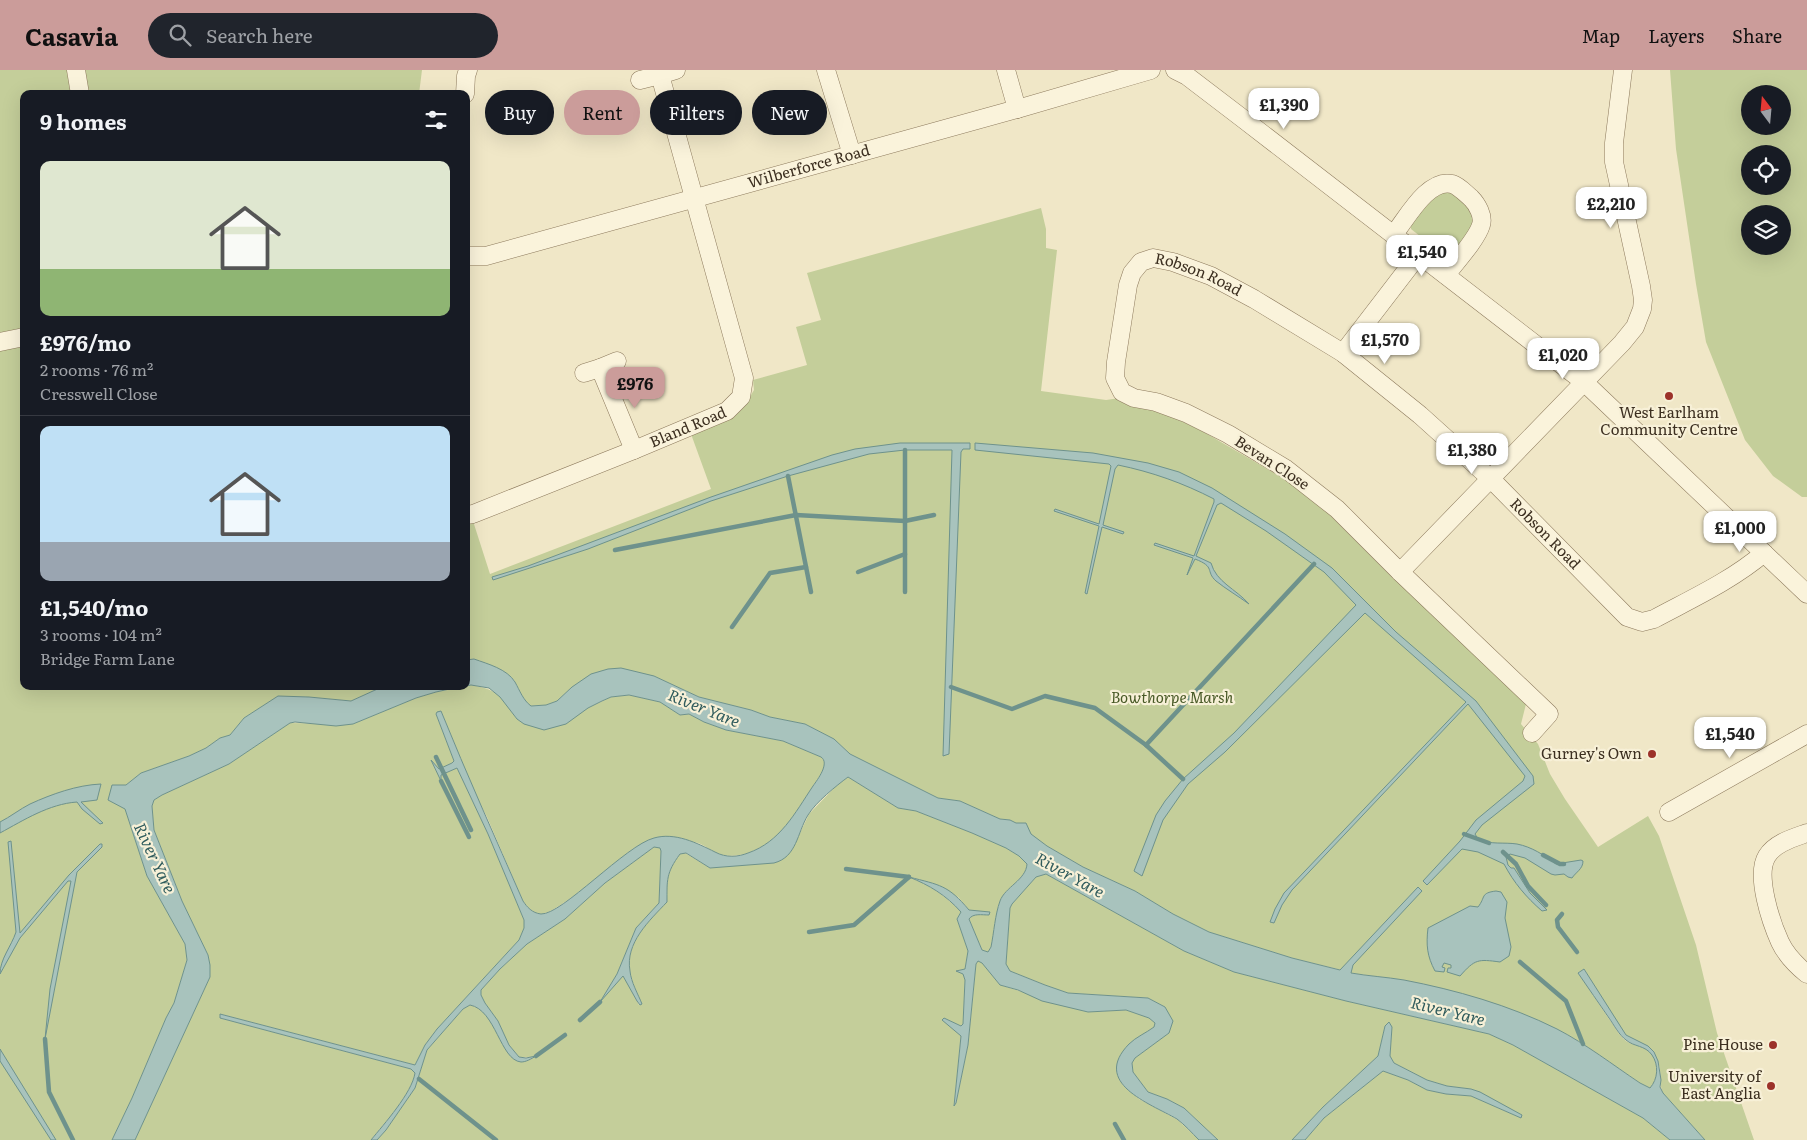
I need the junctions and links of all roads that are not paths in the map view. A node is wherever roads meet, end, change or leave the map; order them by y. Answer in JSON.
{"nodes":[{"id":1,"x":76,"y":70,"type":"edge"},
{"id":2,"x":468,"y":70,"type":"edge"},
{"id":3,"x":826,"y":70,"type":"edge"},
{"id":4,"x":1006,"y":70,"type":"edge"},
{"id":5,"x":1151,"y":70,"type":"edge"},
{"id":6,"x":1175,"y":70,"type":"edge"},
{"id":7,"x":1623,"y":70,"type":"edge"},
{"id":8,"x":668,"y":73,"type":"edge"},
{"id":9,"x":640,"y":80,"type":"dead end"},
{"id":10,"x":79,"y":90,"type":"edge"},
{"id":11,"x":465,"y":90,"type":"edge"},
{"id":12,"x":1017,"y":109,"type":"junction"},
{"id":13,"x":852,"y":155,"type":"junction"},
{"id":14,"x":695,"y":199,"type":"junction"},
{"id":15,"x":1394,"y":234,"type":"junction"},
{"id":16,"x":1419,"y":254,"type":"junction"},
{"id":17,"x":470,"y":256,"type":"edge"},
{"id":18,"x":1446,"y":275,"type":"junction"},
{"id":19,"x":20,"y":338,"type":"edge"},
{"id":20,"x":0,"y":342,"type":"edge"},
{"id":21,"x":1343,"y":353,"type":"junction"},
{"id":22,"x":616,"y":361,"type":"dead end"},
{"id":23,"x":1584,"y":382,"type":"junction"},
{"id":24,"x":1122,"y":392,"type":"joint"},
{"id":25,"x":634,"y":450,"type":"junction"},
{"id":26,"x":1491,"y":479,"type":"junction"},
{"id":27,"x":470,"y":514,"type":"edge"},
{"id":28,"x":1764,"y":553,"type":"junction"},
{"id":29,"x":1400,"y":572,"type":"junction"},
{"id":30,"x":1807,"y":594,"type":"edge"},
{"id":31,"x":1532,"y":733,"type":"dead end"},
{"id":32,"x":1807,"y":734,"type":"edge"},
{"id":33,"x":1669,"y":812,"type":"dead end"},
{"id":34,"x":1807,"y":833,"type":"edge"},
{"id":35,"x":1807,"y":974,"type":"edge"}],
"edges":[{"from":1,"to":10,"type":"street"},
{"from":2,"to":11,"type":"street"},
{"from":3,"to":13,"type":"street"},
{"from":4,"to":12,"type":"street"},
{"from":5,"to":12,"type":"street","name":"Wilberforce Road"},
{"from":6,"to":15,"type":"street"},
{"from":7,"to":23,"type":"street"},
{"from":8,"to":9,"type":"street"},
{"from":8,"to":14,"type":"street","name":"Bland Road"},
{"from":12,"to":13,"type":"street","name":"Wilberforce Road"},
{"from":13,"to":14,"type":"street","name":"Wilberforce Road"},
{"from":14,"to":17,"type":"street","name":"Wilberforce Road"},
{"from":14,"to":25,"type":"street","name":"Bland Road"},
{"from":15,"to":16,"type":"street"},
{"from":15,"to":18,"type":"street"},
{"from":16,"to":18,"type":"street"},
{"from":16,"to":21,"type":"street"},
{"from":18,"to":23,"type":"street"},
{"from":19,"to":20,"type":"street"},
{"from":21,"to":24,"type":"street","name":"Robson Road"},
{"from":21,"to":26,"type":"street","name":"Robson Road"},
{"from":22,"to":25,"type":"street"},
{"from":23,"to":26,"type":"street"},
{"from":23,"to":28,"type":"street"},
{"from":24,"to":29,"type":"street","name":"Bevan Close"},
{"from":25,"to":27,"type":"street","name":"Bland Road"},
{"from":26,"to":28,"type":"street","name":"Robson Road"},
{"from":26,"to":29,"type":"street"},
{"from":28,"to":30,"type":"street"},
{"from":29,"to":31,"type":"street","name":"Bevan Close"},
{"from":32,"to":33,"type":"street"},
{"from":34,"to":35,"type":"street"}]}
